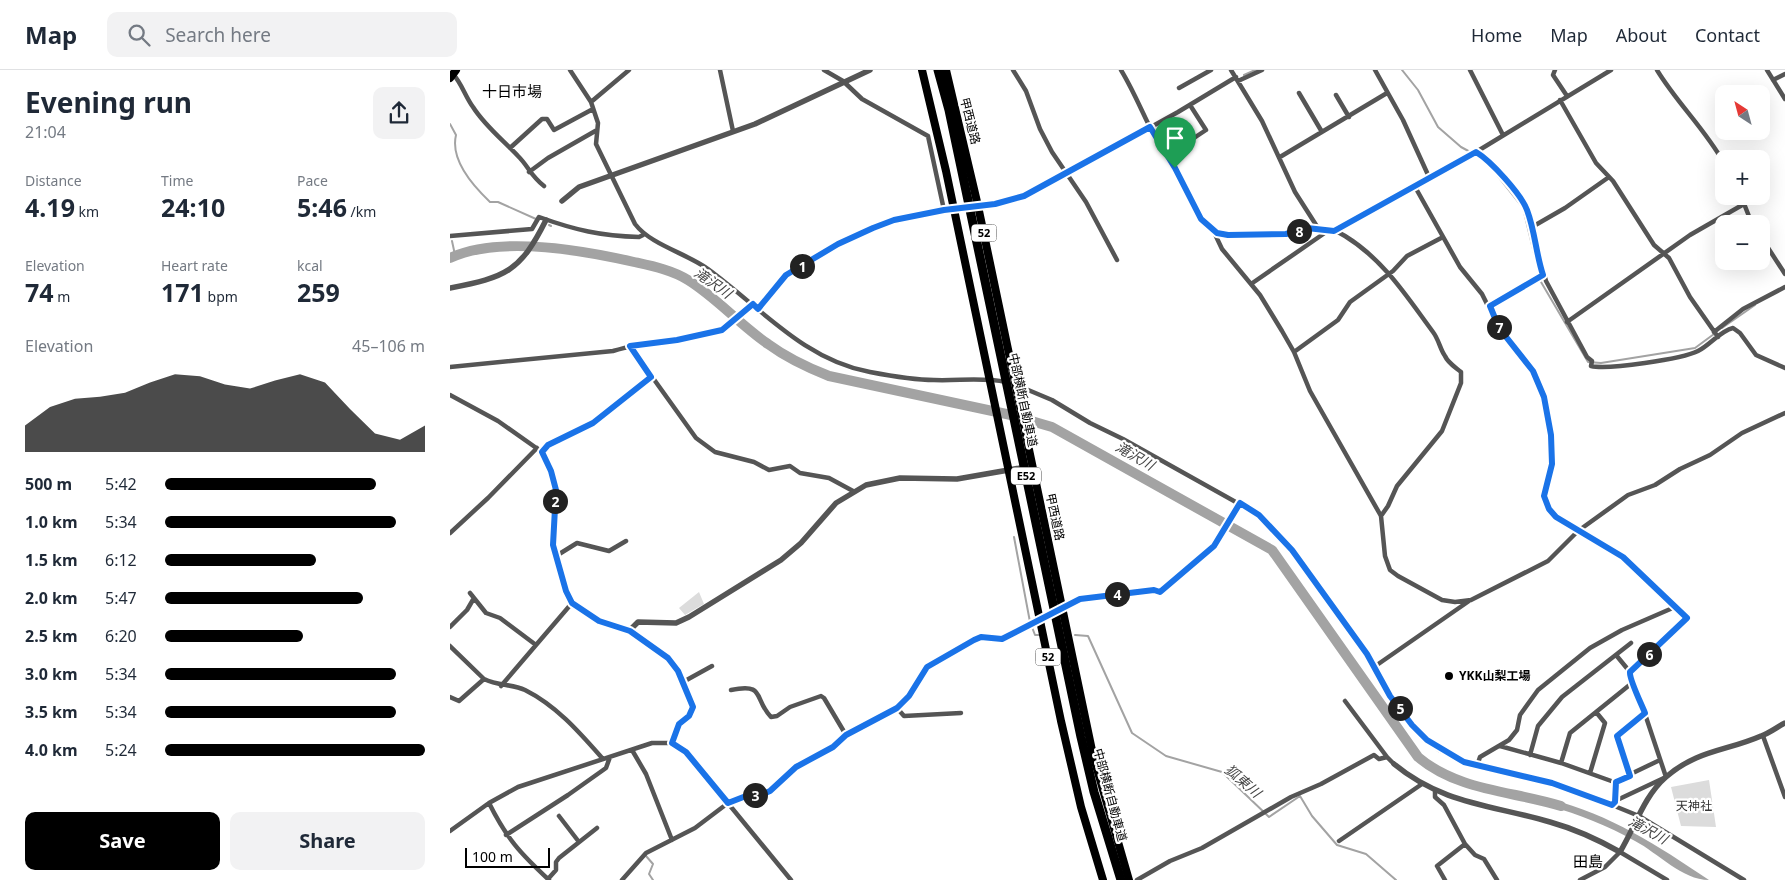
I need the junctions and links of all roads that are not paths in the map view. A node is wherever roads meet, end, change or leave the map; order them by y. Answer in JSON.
{"nodes":[{"id":1,"x":570,"y":70,"type":"edge"},
{"id":2,"x":629,"y":70,"type":"edge"},
{"id":3,"x":720,"y":70,"type":"edge"},
{"id":4,"x":824,"y":70,"type":"edge"},
{"id":5,"x":870,"y":70,"type":"edge"},
{"id":6,"x":922,"y":70,"type":"edge"},
{"id":7,"x":938,"y":70,"type":"edge"},
{"id":8,"x":946,"y":70,"type":"edge"},
{"id":9,"x":1013,"y":70,"type":"edge"},
{"id":10,"x":1121,"y":70,"type":"edge"},
{"id":11,"x":1211,"y":70,"type":"edge"},
{"id":12,"x":1231,"y":70,"type":"edge"},
{"id":13,"x":1262,"y":70,"type":"edge"},
{"id":14,"x":1375,"y":70,"type":"edge"},
{"id":15,"x":1470,"y":70,"type":"edge"},
{"id":16,"x":1555,"y":70,"type":"edge"},
{"id":17,"x":1611,"y":70,"type":"edge"},
{"id":18,"x":1657,"y":70,"type":"edge"},
{"id":19,"x":1767,"y":70,"type":"edge"},
{"id":20,"x":453,"y":74,"type":"edge"},
{"id":21,"x":1785,"y":74,"type":"edge"},
{"id":22,"x":1237,"y":79,"type":"junction"},
{"id":23,"x":1773,"y":80,"type":"junction"},
{"id":24,"x":843,"y":82,"type":"junction"},
{"id":25,"x":1179,"y":88,"type":"dead end"},
{"id":26,"x":1299,"y":93,"type":"dead end"},
{"id":27,"x":1387,"y":94,"type":"junction"},
{"id":28,"x":1336,"y":95,"type":"dead end"},
{"id":29,"x":1567,"y":96,"type":"junction"},
{"id":30,"x":1785,"y":99,"type":"edge"},
{"id":31,"x":1560,"y":100,"type":"junction"},
{"id":32,"x":591,"y":102,"type":"junction"},
{"id":33,"x":1190,"y":105,"type":"junction"},
{"id":34,"x":593,"y":109,"type":"junction"},
{"id":35,"x":1349,"y":117,"type":"junction"},
{"id":36,"x":1150,"y":127,"type":"junction"},
{"id":37,"x":597,"y":130,"type":"junction"},
{"id":38,"x":733,"y":131,"type":"junction"},
{"id":39,"x":1322,"y":132,"type":"junction"},
{"id":40,"x":1503,"y":135,"type":"junction"},
{"id":41,"x":510,"y":148,"type":"junction"},
{"id":42,"x":1716,"y":150,"type":"edge"},
{"id":43,"x":1474,"y":153,"type":"junction"},
{"id":44,"x":1167,"y":156,"type":"junction"},
{"id":45,"x":1280,"y":157,"type":"junction"},
{"id":46,"x":529,"y":172,"type":"junction"},
{"id":47,"x":1066,"y":172,"type":"junction"},
{"id":48,"x":610,"y":176,"type":"junction"},
{"id":49,"x":1429,"y":177,"type":"junction"},
{"id":50,"x":1609,"y":177,"type":"junction"},
{"id":51,"x":1414,"y":185,"type":"junction"},
{"id":52,"x":544,"y":186,"type":"dead end"},
{"id":53,"x":562,"y":201,"type":"dead end"},
{"id":54,"x":1742,"y":205,"type":"edge"},
{"id":55,"x":978,"y":206,"type":"junction"},
{"id":56,"x":954,"y":209,"type":"junction"},
{"id":57,"x":944,"y":210,"type":"junction"},
{"id":58,"x":546,"y":220,"type":"junction"},
{"id":59,"x":1532,"y":227,"type":"junction"},
{"id":60,"x":1318,"y":228,"type":"junction"},
{"id":61,"x":1213,"y":230,"type":"junction"},
{"id":62,"x":1332,"y":230,"type":"junction"},
{"id":63,"x":643,"y":235,"type":"junction"},
{"id":64,"x":450,"y":236,"type":"edge"},
{"id":65,"x":1443,"y":237,"type":"junction"},
{"id":66,"x":1770,"y":251,"type":"edge"},
{"id":67,"x":1663,"y":253,"type":"junction"},
{"id":68,"x":1117,"y":260,"type":"dead end"},
{"id":69,"x":1389,"y":274,"type":"junction"},
{"id":70,"x":1785,"y":274,"type":"edge"},
{"id":71,"x":1541,"y":276,"type":"junction"},
{"id":72,"x":1251,"y":284,"type":"junction"},
{"id":73,"x":1785,"y":287,"type":"edge"},
{"id":74,"x":450,"y":288,"type":"edge"},
{"id":75,"x":752,"y":304,"type":"junction"},
{"id":76,"x":1490,"y":306,"type":"junction"},
{"id":77,"x":758,"y":309,"type":"junction"},
{"id":78,"x":1567,"y":322,"type":"junction"},
{"id":79,"x":1716,"y":334,"type":"junction"},
{"id":80,"x":630,"y":346,"type":"junction"},
{"id":81,"x":1294,"y":352,"type":"junction"},
{"id":82,"x":450,"y":367,"type":"edge"},
{"id":83,"x":1785,"y":368,"type":"edge"},
{"id":84,"x":651,"y":377,"type":"junction"},
{"id":85,"x":989,"y":378,"type":"junction"},
{"id":86,"x":1015,"y":384,"type":"junction"},
{"id":87,"x":450,"y":395,"type":"edge"},
{"id":88,"x":1785,"y":413,"type":"edge"},
{"id":89,"x":537,"y":448,"type":"junction"},
{"id":90,"x":542,"y":452,"type":"junction"},
{"id":91,"x":1032,"y":466,"type":"junction"},
{"id":92,"x":1008,"y":470,"type":"junction"},
{"id":93,"x":853,"y":491,"type":"junction"},
{"id":94,"x":1240,"y":503,"type":"junction"},
{"id":95,"x":1381,"y":516,"type":"junction"},
{"id":96,"x":1578,"y":531,"type":"junction"},
{"id":97,"x":450,"y":533,"type":"edge"},
{"id":98,"x":626,"y":540,"type":"dead end"},
{"id":99,"x":556,"y":556,"type":"junction"},
{"id":100,"x":470,"y":593,"type":"dead end"},
{"id":101,"x":474,"y":598,"type":"junction"},
{"id":102,"x":1471,"y":600,"type":"junction"},
{"id":103,"x":572,"y":603,"type":"junction"},
{"id":104,"x":1062,"y":607,"type":"junction"},
{"id":105,"x":1675,"y":607,"type":"junction"},
{"id":106,"x":1038,"y":622,"type":"junction"},
{"id":107,"x":450,"y":627,"type":"edge"},
{"id":108,"x":630,"y":631,"type":"junction"},
{"id":109,"x":1630,"y":644,"type":"dead end"},
{"id":110,"x":536,"y":645,"type":"junction"},
{"id":111,"x":450,"y":646,"type":"edge"},
{"id":112,"x":1616,"y":655,"type":"junction"},
{"id":113,"x":712,"y":666,"type":"dead end"},
{"id":114,"x":1374,"y":667,"type":"junction"},
{"id":115,"x":1630,"y":672,"type":"junction"},
{"id":116,"x":484,"y":679,"type":"junction"},
{"id":117,"x":683,"y":682,"type":"junction"},
{"id":118,"x":1632,"y":683,"type":"junction"},
{"id":119,"x":502,"y":686,"type":"junction"},
{"id":120,"x":731,"y":690,"type":"dead end"},
{"id":121,"x":450,"y":697,"type":"edge"},
{"id":122,"x":1344,"y":701,"type":"dead end"},
{"id":123,"x":897,"y":708,"type":"junction"},
{"id":124,"x":1596,"y":712,"type":"junction"},
{"id":125,"x":961,"y":713,"type":"dead end"},
{"id":126,"x":1645,"y":713,"type":"junction"},
{"id":127,"x":1785,"y":723,"type":"edge"},
{"id":128,"x":846,"y":735,"type":"junction"},
{"id":129,"x":1762,"y":736,"type":"junction"},
{"id":130,"x":672,"y":743,"type":"junction"},
{"id":131,"x":1500,"y":746,"type":"junction"},
{"id":132,"x":632,"y":750,"type":"junction"},
{"id":133,"x":1530,"y":755,"type":"junction"},
{"id":134,"x":610,"y":757,"type":"junction"},
{"id":135,"x":1387,"y":757,"type":"junction"},
{"id":136,"x":603,"y":759,"type":"junction"},
{"id":137,"x":1660,"y":760,"type":"junction"},
{"id":138,"x":1561,"y":763,"type":"junction"},
{"id":139,"x":1394,"y":764,"type":"joint"},
{"id":140,"x":1477,"y":766,"type":"junction"},
{"id":141,"x":1590,"y":773,"type":"junction"},
{"id":142,"x":1630,"y":776,"type":"junction"},
{"id":143,"x":1666,"y":777,"type":"junction"},
{"id":144,"x":1616,"y":782,"type":"junction"},
{"id":145,"x":1422,"y":784,"type":"junction"},
{"id":146,"x":1434,"y":791,"type":"junction"},
{"id":147,"x":1785,"y":797,"type":"edge"},
{"id":148,"x":489,"y":803,"type":"junction"},
{"id":149,"x":728,"y":803,"type":"junction"},
{"id":150,"x":1613,"y":803,"type":"junction"},
{"id":151,"x":559,"y":816,"type":"dead end"},
{"id":152,"x":1638,"y":818,"type":"junction"},
{"id":153,"x":597,"y":828,"type":"dead end"},
{"id":154,"x":450,"y":831,"type":"edge"},
{"id":155,"x":506,"y":835,"type":"junction"},
{"id":156,"x":672,"y":840,"type":"junction"},
{"id":157,"x":1339,"y":840,"type":"dead end"},
{"id":158,"x":580,"y":842,"type":"junction"},
{"id":159,"x":1465,"y":844,"type":"junction"},
{"id":160,"x":1621,"y":850,"type":"junction"},
{"id":161,"x":548,"y":880,"type":"edge"},
{"id":162,"x":622,"y":880,"type":"edge"},
{"id":163,"x":792,"y":880,"type":"edge"},
{"id":164,"x":1103,"y":880,"type":"edge"},
{"id":165,"x":1121,"y":880,"type":"edge"},
{"id":166,"x":1129,"y":880,"type":"edge"},
{"id":167,"x":1138,"y":880,"type":"edge"},
{"id":168,"x":1445,"y":880,"type":"edge"},
{"id":169,"x":1497,"y":880,"type":"edge"},
{"id":170,"x":1580,"y":880,"type":"edge"},
{"id":171,"x":1667,"y":880,"type":"edge"},
{"id":172,"x":1744,"y":880,"type":"edge"}],
"edges":[{"from":1,"to":32,"type":"street"},
{"from":2,"to":32,"type":"street"},
{"from":3,"to":38,"type":"street"},
{"from":4,"to":24,"type":"street"},
{"from":5,"to":24,"type":"street"},
{"from":6,"to":56,"type":"highway","number":"52"},
{"from":7,"to":165,"type":"highway","name":"中部横断自動車道","number":"E52"},
{"from":8,"to":55,"type":"highway","name":"甲西道路","number":"52"},
{"from":9,"to":47,"type":"street"},
{"from":10,"to":36,"type":"street"},
{"from":11,"to":25,"type":"street"},
{"from":12,"to":22,"type":"street"},
{"from":13,"to":22,"type":"street"},
{"from":14,"to":27,"type":"street"},
{"from":15,"to":40,"type":"street"},
{"from":16,"to":29,"type":"street"},
{"from":17,"to":29,"type":"street"},
{"from":18,"to":42,"type":"street"},
{"from":19,"to":23,"type":"street"},
{"from":20,"to":41,"type":"street"},
{"from":21,"to":23,"type":"street"},
{"from":22,"to":33,"type":"street"},
{"from":22,"to":45,"type":"street"},
{"from":23,"to":30,"type":"street"},
{"from":24,"to":38,"type":"street"},
{"from":24,"to":57,"type":"street"},
{"from":26,"to":39,"type":"street"},
{"from":27,"to":35,"type":"street"},
{"from":27,"to":49,"type":"street"},
{"from":28,"to":35,"type":"street"},
{"from":29,"to":31,"type":"street"},
{"from":31,"to":40,"type":"street"},
{"from":31,"to":50,"type":"street"},
{"from":32,"to":34,"type":"street"},
{"from":33,"to":36,"type":"street"},
{"from":33,"to":44,"type":"street"},
{"from":34,"to":37,"type":"street"},
{"from":34,"to":41,"type":"street"},
{"from":35,"to":39,"type":"street"},
{"from":36,"to":44,"type":"street"},
{"from":36,"to":47,"type":"street"},
{"from":37,"to":46,"type":"street"},
{"from":37,"to":48,"type":"street"},
{"from":38,"to":48,"type":"street"},
{"from":39,"to":45,"type":"street"},
{"from":40,"to":43,"type":"street"},
{"from":41,"to":46,"type":"street"},
{"from":43,"to":49,"type":"street"},
{"from":43,"to":59,"type":"street"},
{"from":44,"to":61,"type":"street"},
{"from":45,"to":60,"type":"street"},
{"from":46,"to":52,"type":"street"},
{"from":47,"to":55,"type":"street"},
{"from":47,"to":68,"type":"street"},
{"from":48,"to":53,"type":"street"},
{"from":48,"to":63,"type":"street"},
{"from":49,"to":51,"type":"street"},
{"from":50,"to":59,"type":"street"},
{"from":50,"to":67,"type":"street"},
{"from":51,"to":62,"type":"street"},
{"from":51,"to":65,"type":"street"},
{"from":54,"to":67,"type":"street"},
{"from":55,"to":56,"type":"street"},
{"from":55,"to":86,"type":"highway","name":"甲西道路","number":"52"},
{"from":56,"to":57,"type":"street"},
{"from":56,"to":85,"type":"highway","number":"52"},
{"from":57,"to":77,"type":"street"},
{"from":58,"to":63,"type":"street"},
{"from":58,"to":64,"type":"street"},
{"from":58,"to":74,"type":"street"},
{"from":59,"to":71,"type":"street"},
{"from":60,"to":61,"type":"street"},
{"from":60,"to":62,"type":"street"},
{"from":61,"to":72,"type":"street"},
{"from":62,"to":69,"type":"street"},
{"from":62,"to":72,"type":"street"},
{"from":63,"to":75,"type":"street"},
{"from":65,"to":69,"type":"street"},
{"from":65,"to":76,"type":"street"},
{"from":66,"to":70,"type":"street"},
{"from":67,"to":78,"type":"street"},
{"from":67,"to":79,"type":"street"},
{"from":69,"to":81,"type":"street"},
{"from":69,"to":95,"type":"street"},
{"from":71,"to":76,"type":"street"},
{"from":71,"to":78,"type":"street"},
{"from":72,"to":81,"type":"street"},
{"from":73,"to":79,"type":"street"},
{"from":75,"to":77,"type":"street"},
{"from":75,"to":80,"type":"street"},
{"from":76,"to":96,"type":"street"},
{"from":77,"to":85,"type":"street"},
{"from":78,"to":79,"type":"street"},
{"from":79,"to":83,"type":"street"},
{"from":80,"to":82,"type":"street"},
{"from":80,"to":84,"type":"street"},
{"from":81,"to":95,"type":"street"},
{"from":84,"to":90,"type":"street"},
{"from":84,"to":93,"type":"street"},
{"from":85,"to":86,"type":"street"},
{"from":85,"to":92,"type":"highway","number":"52"},
{"from":86,"to":91,"type":"highway","name":"甲西道路","number":"52"},
{"from":86,"to":94,"type":"street"},
{"from":87,"to":89,"type":"street"},
{"from":88,"to":96,"type":"street"},
{"from":89,"to":90,"type":"street"},
{"from":89,"to":97,"type":"street"},
{"from":90,"to":99,"type":"street"},
{"from":91,"to":92,"type":"street"},
{"from":91,"to":104,"type":"highway","name":"甲西道路","number":"52"},
{"from":92,"to":93,"type":"street"},
{"from":92,"to":106,"type":"highway","number":"52"},
{"from":93,"to":108,"type":"street"},
{"from":94,"to":104,"type":"street"},
{"from":94,"to":114,"type":"street"},
{"from":95,"to":102,"type":"street"},
{"from":96,"to":102,"type":"street"},
{"from":96,"to":105,"type":"street"},
{"from":98,"to":99,"type":"street"},
{"from":99,"to":103,"type":"street"},
{"from":100,"to":101,"type":"street"},
{"from":101,"to":107,"type":"street"},
{"from":101,"to":110,"type":"street"},
{"from":102,"to":114,"type":"street"},
{"from":103,"to":108,"type":"street"},
{"from":103,"to":110,"type":"street"},
{"from":104,"to":106,"type":"street"},
{"from":104,"to":166,"type":"highway","name":"甲西道路","number":"52"},
{"from":105,"to":115,"type":"street"},
{"from":105,"to":131,"type":"street"},
{"from":106,"to":123,"type":"street"},
{"from":106,"to":164,"type":"highway","number":"52"},
{"from":108,"to":117,"type":"street"},
{"from":109,"to":112,"type":"street"},
{"from":110,"to":119,"type":"street"},
{"from":111,"to":116,"type":"street"},
{"from":112,"to":115,"type":"street"},
{"from":112,"to":133,"type":"street"},
{"from":113,"to":117,"type":"street"},
{"from":114,"to":140,"type":"street"},
{"from":115,"to":118,"type":"street"},
{"from":116,"to":119,"type":"street"},
{"from":116,"to":121,"type":"street"},
{"from":117,"to":130,"type":"street"},
{"from":118,"to":124,"type":"street"},
{"from":118,"to":126,"type":"street"},
{"from":119,"to":136,"type":"street"},
{"from":120,"to":128,"type":"street"},
{"from":122,"to":135,"type":"street"},
{"from":123,"to":125,"type":"street"},
{"from":123,"to":128,"type":"street"},
{"from":124,"to":138,"type":"street"},
{"from":124,"to":141,"type":"street"},
{"from":126,"to":137,"type":"street"},
{"from":126,"to":142,"type":"street"},
{"from":127,"to":129,"type":"street"},
{"from":128,"to":149,"type":"street"},
{"from":129,"to":143,"type":"street"},
{"from":129,"to":147,"type":"street"},
{"from":130,"to":132,"type":"street"},
{"from":130,"to":149,"type":"street"},
{"from":131,"to":133,"type":"street"},
{"from":131,"to":140,"type":"street"},
{"from":132,"to":134,"type":"street"},
{"from":132,"to":156,"type":"street"},
{"from":133,"to":138,"type":"street"},
{"from":134,"to":136,"type":"street"},
{"from":134,"to":155,"type":"street"},
{"from":135,"to":139,"type":"street"},
{"from":135,"to":167,"type":"street"},
{"from":136,"to":148,"type":"street"},
{"from":137,"to":142,"type":"street"},
{"from":137,"to":143,"type":"street"},
{"from":138,"to":141,"type":"street"},
{"from":139,"to":145,"type":"street"},
{"from":140,"to":150,"type":"street"},
{"from":141,"to":144,"type":"street"},
{"from":142,"to":144,"type":"street"},
{"from":143,"to":150,"type":"street"},
{"from":143,"to":152,"type":"street"},
{"from":144,"to":150,"type":"street"},
{"from":145,"to":146,"type":"street"},
{"from":145,"to":157,"type":"street"},
{"from":146,"to":159,"type":"street"},
{"from":146,"to":160,"type":"street"},
{"from":148,"to":154,"type":"street"},
{"from":148,"to":155,"type":"street"},
{"from":149,"to":156,"type":"street"},
{"from":149,"to":163,"type":"street"},
{"from":150,"to":152,"type":"street"},
{"from":151,"to":158,"type":"street"},
{"from":152,"to":160,"type":"street"},
{"from":152,"to":172,"type":"street"},
{"from":153,"to":158,"type":"street"},
{"from":155,"to":161,"type":"street"},
{"from":156,"to":162,"type":"street"},
{"from":158,"to":161,"type":"street"},
{"from":159,"to":168,"type":"street"},
{"from":159,"to":169,"type":"street"},
{"from":160,"to":170,"type":"street"},
{"from":160,"to":171,"type":"street"}]}
